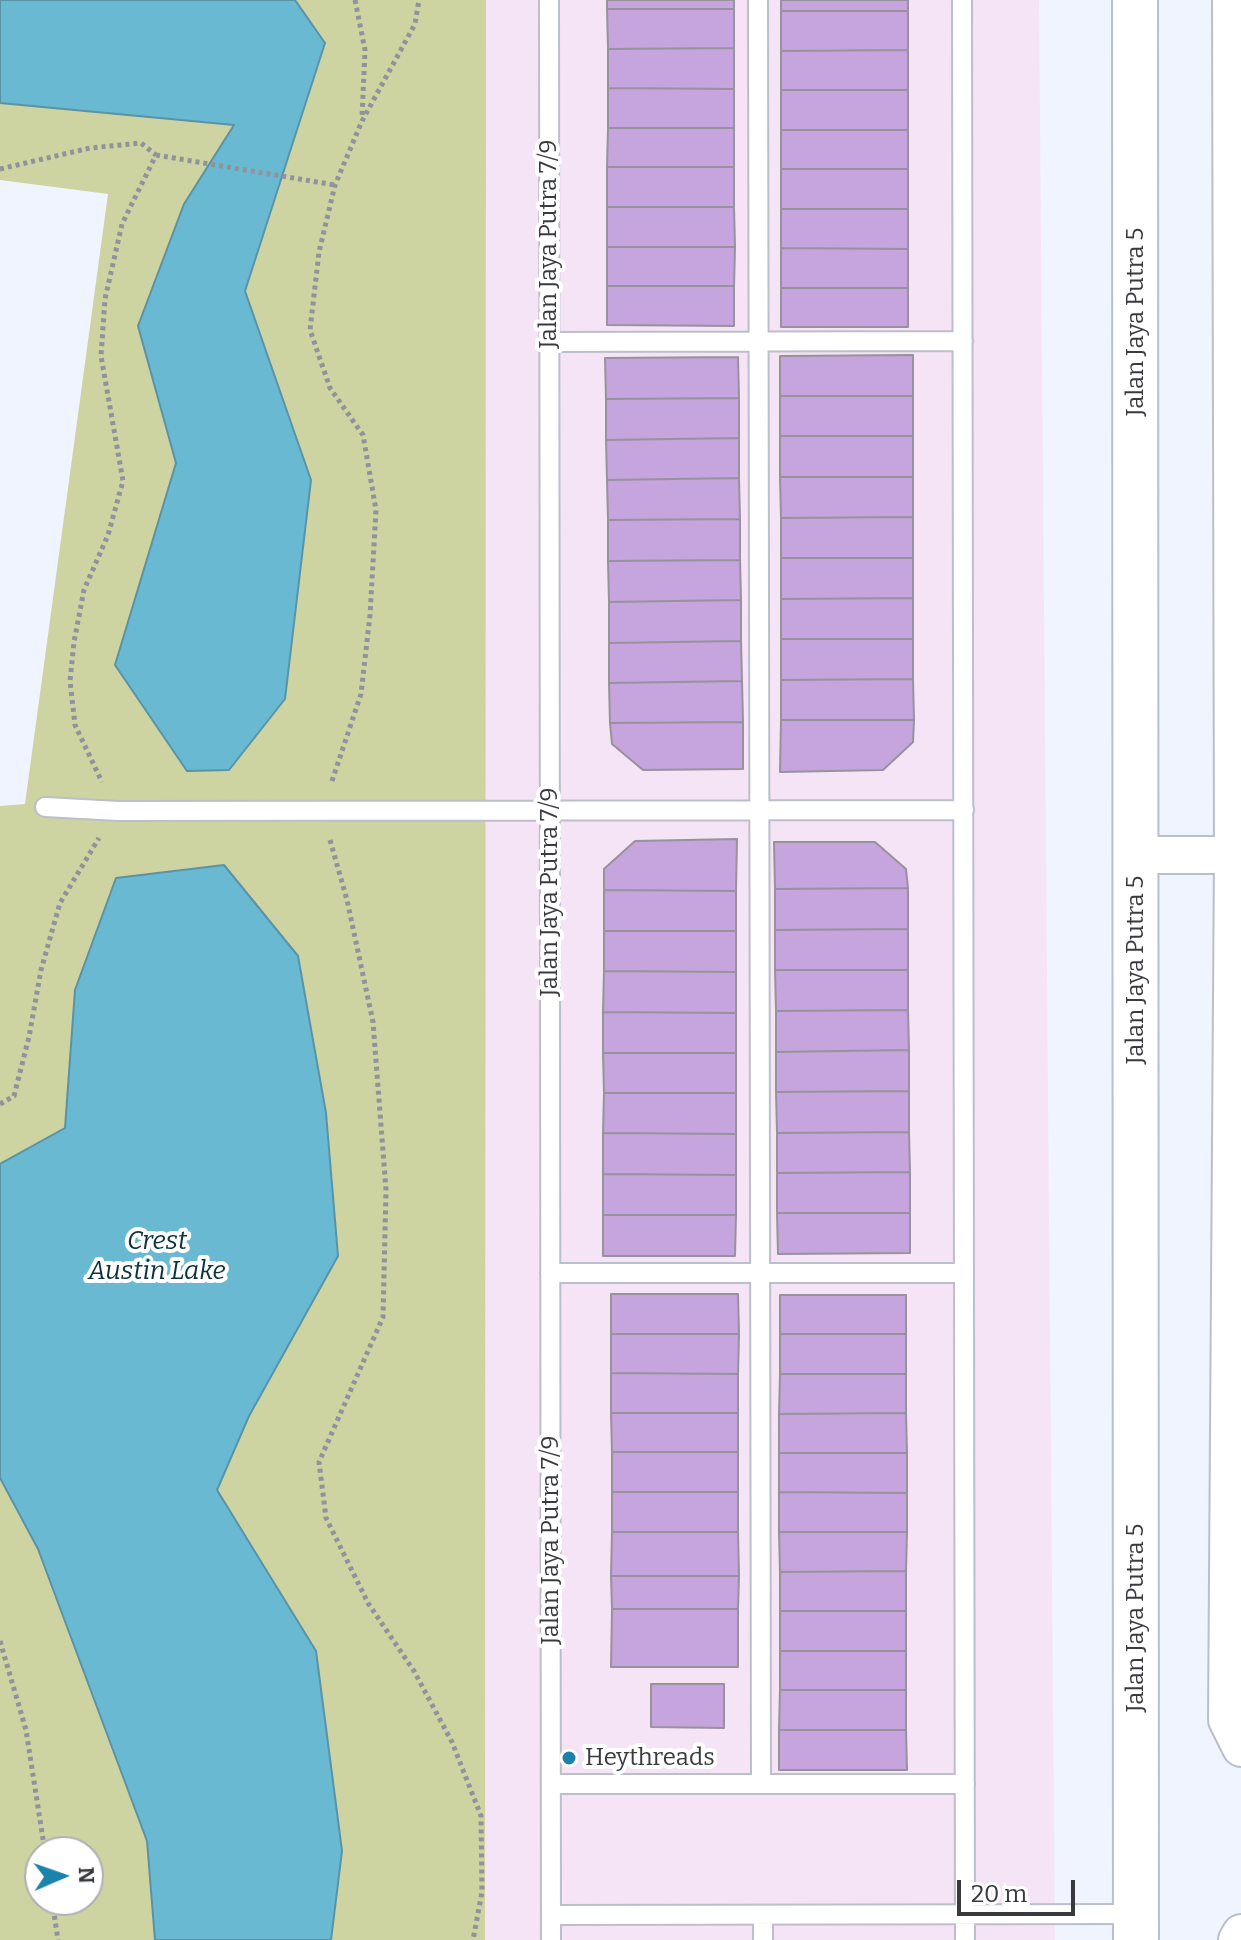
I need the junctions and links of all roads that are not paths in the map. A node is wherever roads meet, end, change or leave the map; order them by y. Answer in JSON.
{"nodes":[{"id":1,"x":549,"y":0,"type":"edge"},
{"id":2,"x":758,"y":0,"type":"edge"},
{"id":3,"x":962,"y":0,"type":"edge"},
{"id":4,"x":1135,"y":0,"type":"edge"},
{"id":5,"x":1231,"y":0,"type":"edge"},
{"id":6,"x":963,"y":341,"type":"junction"},
{"id":7,"x":549,"y":342,"type":"junction"},
{"id":8,"x":759,"y":342,"type":"junction"},
{"id":9,"x":1236,"y":381,"type":"edge"},
{"id":10,"x":45,"y":807,"type":"dead end"},
{"id":11,"x":759,"y":809,"type":"junction"},
{"id":12,"x":550,"y":810,"type":"junction"},
{"id":13,"x":964,"y":810,"type":"junction"},
{"id":14,"x":1136,"y":855,"type":"junction"},
{"id":15,"x":1237,"y":855,"type":"edge"},
{"id":16,"x":550,"y":1273,"type":"junction"},
{"id":17,"x":760,"y":1273,"type":"junction"},
{"id":18,"x":964,"y":1273,"type":"junction"},
{"id":19,"x":1236,"y":1335,"type":"edge"},
{"id":20,"x":1241,"y":1748,"type":"edge"},
{"id":21,"x":551,"y":1784,"type":"junction"},
{"id":22,"x":761,"y":1784,"type":"junction"},
{"id":23,"x":965,"y":1784,"type":"junction"},
{"id":24,"x":551,"y":1915,"type":"junction"},
{"id":25,"x":763,"y":1915,"type":"junction"},
{"id":26,"x":965,"y":1915,"type":"junction"},
{"id":27,"x":1136,"y":1927,"type":"edge"},
{"id":28,"x":1241,"y":1933,"type":"edge"},
{"id":29,"x":551,"y":1940,"type":"edge"},
{"id":30,"x":763,"y":1940,"type":"edge"},
{"id":31,"x":965,"y":1940,"type":"edge"},
{"id":32,"x":1237,"y":1940,"type":"edge"}],
"edges":[{"from":1,"to":7,"type":"lane","name":"Jalan Jaya Putra 7/9"},
{"from":2,"to":8,"type":"lane"},
{"from":3,"to":6,"type":"lane"},
{"from":4,"to":14,"type":"street","name":"Jalan Jaya Putra 5"},
{"from":5,"to":9,"type":"street"},
{"from":6,"to":8,"type":"lane"},
{"from":6,"to":13,"type":"lane"},
{"from":7,"to":8,"type":"lane"},
{"from":7,"to":12,"type":"lane","name":"Jalan Jaya Putra 7/9"},
{"from":8,"to":11,"type":"lane"},
{"from":9,"to":15,"type":"street"},
{"from":10,"to":12,"type":"lane"},
{"from":11,"to":12,"type":"lane"},
{"from":11,"to":13,"type":"lane"},
{"from":11,"to":17,"type":"lane"},
{"from":12,"to":16,"type":"lane","name":"Jalan Jaya Putra 7/9"},
{"from":13,"to":18,"type":"lane"},
{"from":14,"to":15,"type":"street"},
{"from":14,"to":27,"type":"street","name":"Jalan Jaya Putra 5"},
{"from":15,"to":19,"type":"street"},
{"from":16,"to":17,"type":"lane"},
{"from":16,"to":21,"type":"lane","name":"Jalan Jaya Putra 7/9"},
{"from":17,"to":18,"type":"lane"},
{"from":17,"to":22,"type":"lane"},
{"from":18,"to":23,"type":"lane"},
{"from":19,"to":20,"type":"street"},
{"from":21,"to":22,"type":"lane"},
{"from":21,"to":24,"type":"lane","name":"Jalan Jaya Putra 7/9"},
{"from":22,"to":23,"type":"lane"},
{"from":23,"to":26,"type":"lane"},
{"from":24,"to":25,"type":"lane"},
{"from":24,"to":29,"type":"lane","name":"Jalan Jaya Putra 7/9"},
{"from":25,"to":26,"type":"lane"},
{"from":25,"to":30,"type":"lane"},
{"from":26,"to":27,"type":"lane"},
{"from":26,"to":31,"type":"lane"},
{"from":28,"to":32,"type":"street"}]}
